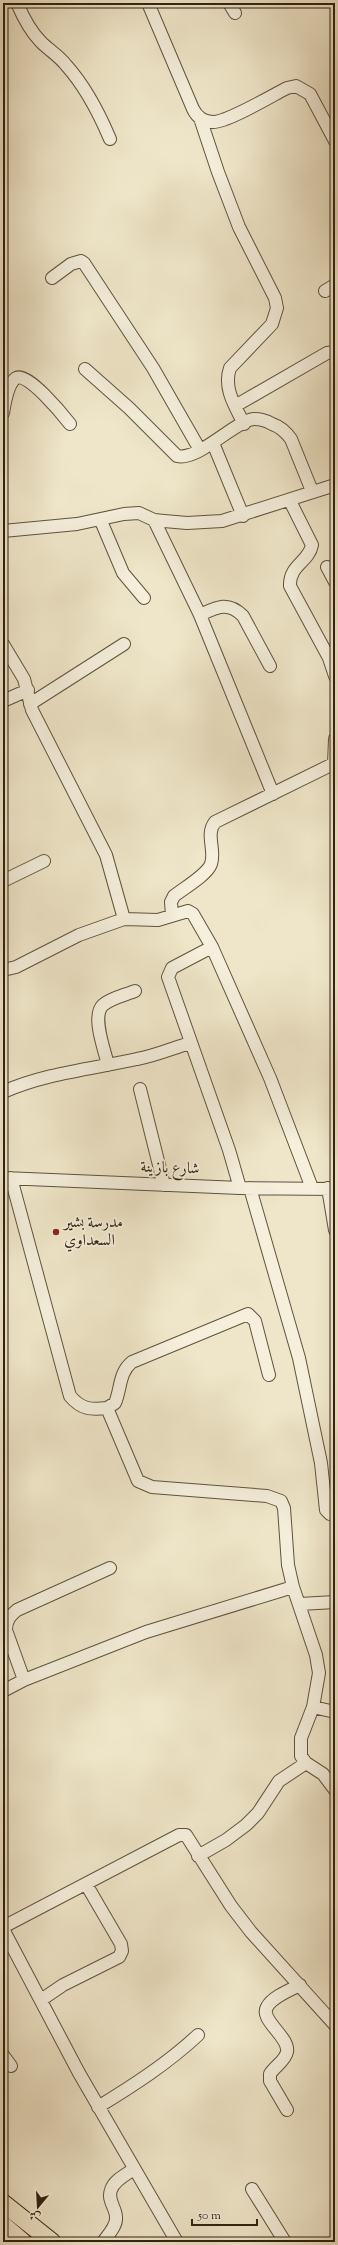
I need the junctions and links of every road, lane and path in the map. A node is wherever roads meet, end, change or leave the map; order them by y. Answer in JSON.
{"nodes":[{"id":1,"x":17,"y":3,"type":"edge"},
{"id":2,"x":148,"y":3,"type":"edge"},
{"id":3,"x":200,"y":118,"type":"junction"},
{"id":4,"x":110,"y":139,"type":"dead end"},
{"id":5,"x":335,"y":141,"type":"edge"},
{"id":6,"x":52,"y":278,"type":"dead end"},
{"id":7,"x":335,"y":352,"type":"edge"},
{"id":8,"x":85,"y":369,"type":"dead end"},
{"id":9,"x":235,"y":406,"type":"junction"},
{"id":10,"x":3,"y":413,"type":"edge"},
{"id":11,"x":70,"y":424,"type":"dead end"},
{"id":12,"x":244,"y":424,"type":"junction"},
{"id":13,"x":213,"y":443,"type":"junction"},
{"id":14,"x":200,"y":450,"type":"junction"},
{"id":15,"x":335,"y":485,"type":"edge"},
{"id":16,"x":312,"y":492,"type":"junction"},
{"id":17,"x":290,"y":501,"type":"junction"},
{"id":18,"x":243,"y":516,"type":"junction"},
{"id":19,"x":154,"y":520,"type":"junction"},
{"id":20,"x":101,"y":521,"type":"junction"},
{"id":21,"x":3,"y":531,"type":"edge"},
{"id":22,"x":327,"y":566,"type":"dead end"},
{"id":23,"x":335,"y":582,"type":"edge"},
{"id":24,"x":144,"y":598,"type":"dead end"},
{"id":25,"x":200,"y":615,"type":"junction"},
{"id":26,"x":3,"y":644,"type":"edge"},
{"id":27,"x":124,"y":644,"type":"dead end"},
{"id":28,"x":270,"y":666,"type":"dead end"},
{"id":29,"x":335,"y":676,"type":"edge"},
{"id":30,"x":28,"y":690,"type":"junction"},
{"id":31,"x":3,"y":701,"type":"edge"},
{"id":32,"x":30,"y":704,"type":"junction"},
{"id":33,"x":335,"y":739,"type":"edge"},
{"id":34,"x":334,"y":764,"type":"edge"},
{"id":35,"x":273,"y":794,"type":"junction"},
{"id":36,"x":44,"y":861,"type":"dead end"},
{"id":37,"x":3,"y":880,"type":"edge"},
{"id":38,"x":172,"y":915,"type":"junction"},
{"id":39,"x":124,"y":920,"type":"junction"},
{"id":40,"x":212,"y":947,"type":"junction"},
{"id":41,"x":4,"y":968,"type":"edge"},
{"id":42,"x":135,"y":992,"type":"dead end"},
{"id":43,"x":190,"y":1043,"type":"junction"},
{"id":44,"x":108,"y":1065,"type":"junction"},
{"id":45,"x":140,"y":1089,"type":"dead end"},
{"id":46,"x":3,"y":1092,"type":"edge"},
{"id":47,"x":7,"y":1178,"type":"edge"},
{"id":48,"x":164,"y":1184,"type":"junction"},
{"id":49,"x":245,"y":1188,"type":"junction"},
{"id":50,"x":312,"y":1188,"type":"junction"},
{"id":51,"x":332,"y":1188,"type":"edge"},
{"id":52,"x":335,"y":1230,"type":"edge"},
{"id":53,"x":268,"y":1375,"type":"dead end"},
{"id":54,"x":107,"y":1408,"type":"junction"},
{"id":55,"x":335,"y":1515,"type":"edge"},
{"id":56,"x":110,"y":1568,"type":"dead end"},
{"id":57,"x":293,"y":1587,"type":"junction"},
{"id":58,"x":335,"y":1602,"type":"edge"},
{"id":59,"x":300,"y":1604,"type":"junction"},
{"id":60,"x":24,"y":1680,"type":"junction"},
{"id":61,"x":3,"y":1691,"type":"edge"},
{"id":62,"x":313,"y":1707,"type":"junction"},
{"id":63,"x":335,"y":1712,"type":"edge"},
{"id":64,"x":306,"y":1763,"type":"junction"},
{"id":65,"x":335,"y":1790,"type":"edge"},
{"id":66,"x":198,"y":1856,"type":"junction"},
{"id":67,"x":86,"y":1884,"type":"junction"},
{"id":68,"x":3,"y":1928,"type":"edge"},
{"id":69,"x":300,"y":1985,"type":"junction"},
{"id":70,"x":40,"y":2000,"type":"junction"},
{"id":71,"x":335,"y":2025,"type":"edge"},
{"id":72,"x":198,"y":2034,"type":"dead end"},
{"id":73,"x":3,"y":2056,"type":"edge"},
{"id":74,"x":11,"y":2066,"type":"dead end"},
{"id":75,"x":98,"y":2108,"type":"junction"},
{"id":76,"x":287,"y":2110,"type":"dead end"},
{"id":77,"x":134,"y":2169,"type":"junction"},
{"id":78,"x":252,"y":2189,"type":"dead end"},
{"id":79,"x":3,"y":2203,"type":"edge"},
{"id":80,"x":3,"y":2226,"type":"edge"},
{"id":81,"x":23,"y":2242,"type":"edge"},
{"id":82,"x":52,"y":2242,"type":"edge"},
{"id":83,"x":103,"y":2242,"type":"edge"},
{"id":84,"x":177,"y":2242,"type":"edge"},
{"id":85,"x":286,"y":2242,"type":"edge"}],
"edges":[{"from":1,"to":4,"type":"street"},
{"from":2,"to":3,"type":"street"},
{"from":3,"to":5,"type":"street"},
{"from":3,"to":9,"type":"street"},
{"from":6,"to":14,"type":"street"},
{"from":7,"to":9,"type":"street"},
{"from":8,"to":14,"type":"street"},
{"from":9,"to":12,"type":"street"},
{"from":10,"to":11,"type":"street"},
{"from":12,"to":13,"type":"street"},
{"from":12,"to":16,"type":"street"},
{"from":13,"to":14,"type":"street"},
{"from":13,"to":18,"type":"street"},
{"from":15,"to":16,"type":"street"},
{"from":16,"to":17,"type":"street"},
{"from":17,"to":18,"type":"street"},
{"from":17,"to":29,"type":"street"},
{"from":18,"to":19,"type":"street"},
{"from":19,"to":20,"type":"street"},
{"from":19,"to":25,"type":"street"},
{"from":20,"to":21,"type":"street"},
{"from":20,"to":24,"type":"street"},
{"from":22,"to":23,"type":"street"},
{"from":25,"to":28,"type":"street"},
{"from":25,"to":35,"type":"street"},
{"from":26,"to":30,"type":"street"},
{"from":27,"to":32,"type":"street"},
{"from":30,"to":31,"type":"street"},
{"from":30,"to":32,"type":"street"},
{"from":32,"to":39,"type":"street"},
{"from":33,"to":34,"type":"street"},
{"from":34,"to":35,"type":"street"},
{"from":35,"to":38,"type":"street"},
{"from":36,"to":37,"type":"street"},
{"from":38,"to":39,"type":"street"},
{"from":38,"to":40,"type":"street"},
{"from":39,"to":41,"type":"street"},
{"from":40,"to":43,"type":"street"},
{"from":40,"to":50,"type":"street"},
{"from":42,"to":44,"type":"street"},
{"from":43,"to":44,"type":"street"},
{"from":43,"to":49,"type":"street"},
{"from":44,"to":46,"type":"street"},
{"from":45,"to":48,"type":"street"},
{"from":47,"to":48,"type":"street","name":"شارع بازينة"},
{"from":47,"to":54,"type":"street"},
{"from":48,"to":49,"type":"street","name":"شارع بازينة"},
{"from":49,"to":50,"type":"street","name":"شارع بازينة"},
{"from":49,"to":55,"type":"street"},
{"from":50,"to":51,"type":"street","name":"شارع بازينة"},
{"from":51,"to":52,"type":"street"},
{"from":53,"to":54,"type":"street"},
{"from":54,"to":57,"type":"street"},
{"from":56,"to":60,"type":"street"},
{"from":57,"to":59,"type":"street"},
{"from":57,"to":60,"type":"street"},
{"from":58,"to":59,"type":"street"},
{"from":59,"to":62,"type":"street"},
{"from":60,"to":61,"type":"street"},
{"from":62,"to":63,"type":"street"},
{"from":62,"to":64,"type":"street"},
{"from":64,"to":65,"type":"street"},
{"from":64,"to":66,"type":"street"},
{"from":66,"to":67,"type":"street"},
{"from":66,"to":69,"type":"street"},
{"from":67,"to":68,"type":"street"},
{"from":67,"to":70,"type":"street"},
{"from":68,"to":70,"type":"street"},
{"from":69,"to":71,"type":"street"},
{"from":69,"to":76,"type":"street"},
{"from":70,"to":75,"type":"street"},
{"from":72,"to":75,"type":"street"},
{"from":73,"to":74,"type":"street"},
{"from":75,"to":77,"type":"street"},
{"from":77,"to":83,"type":"street"},
{"from":77,"to":84,"type":"street"},
{"from":78,"to":85,"type":"street"},
{"from":79,"to":82,"type":"highway"},
{"from":80,"to":81,"type":"highway"}]}
